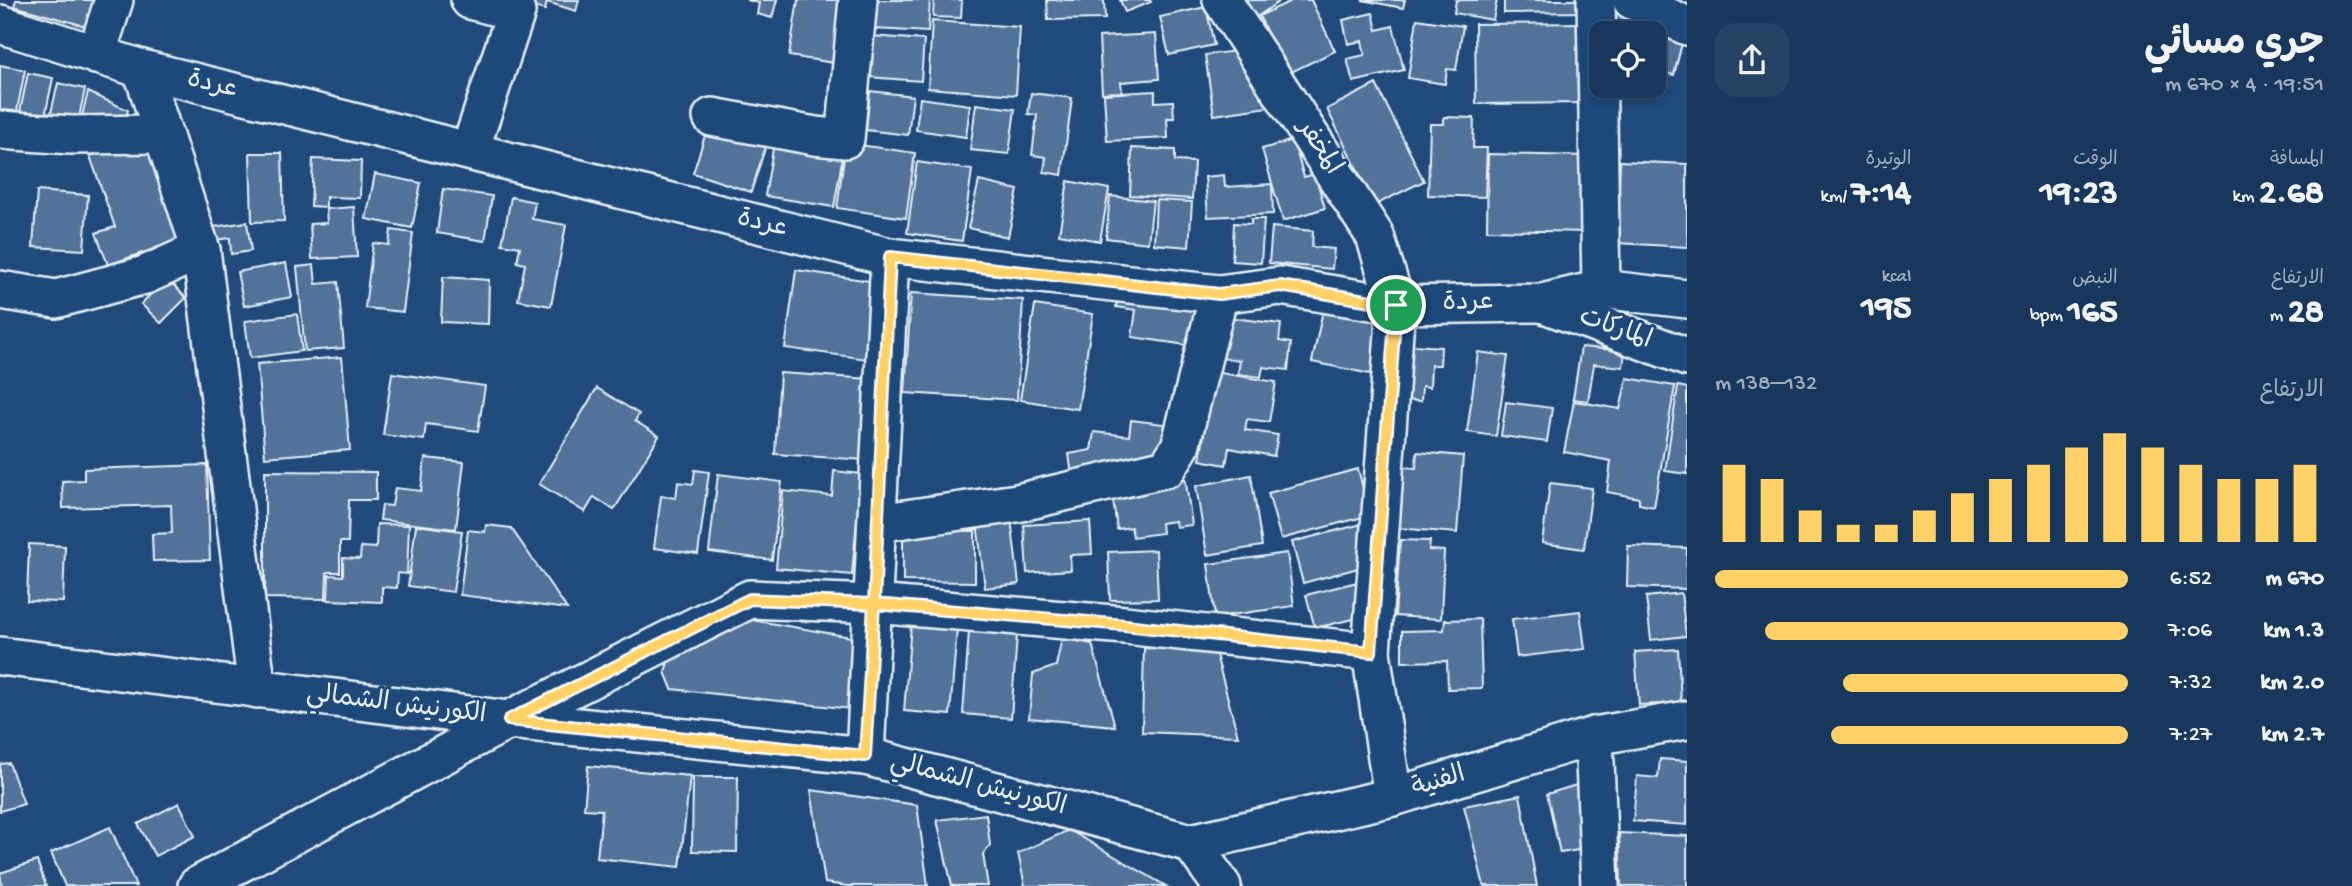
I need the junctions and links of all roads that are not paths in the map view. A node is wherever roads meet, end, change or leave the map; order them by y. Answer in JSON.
{"nodes":[{"id":1,"x":114,"y":0,"type":"edge"},
{"id":2,"x":858,"y":0,"type":"edge"},
{"id":3,"x":1222,"y":0,"type":"edge"},
{"id":4,"x":1596,"y":0,"type":"edge"},
{"id":5,"x":1632,"y":0,"type":"edge"},
{"id":6,"x":475,"y":1,"type":"edge"},
{"id":7,"x":0,"y":24,"type":"edge"},
{"id":8,"x":1687,"y":26,"type":"edge"},
{"id":9,"x":96,"y":55,"type":"junction"},
{"id":10,"x":142,"y":69,"type":"junction"},
{"id":11,"x":712,"y":117,"type":"dead end"},
{"id":12,"x":0,"y":130,"type":"edge"},
{"id":13,"x":163,"y":134,"type":"junction"},
{"id":14,"x":470,"y":150,"type":"junction"},
{"id":15,"x":201,"y":250,"type":"junction"},
{"id":16,"x":890,"y":257,"type":"junction"},
{"id":17,"x":1601,"y":289,"type":"junction"},
{"id":18,"x":0,"y":290,"type":"edge"},
{"id":19,"x":1219,"y":294,"type":"junction"},
{"id":20,"x":1687,"y":299,"type":"edge"},
{"id":21,"x":1542,"y":303,"type":"junction"},
{"id":22,"x":1396,"y":305,"type":"junction"},
{"id":23,"x":1687,"y":357,"type":"edge"},
{"id":24,"x":877,"y":523,"type":"junction"},
{"id":25,"x":874,"y":604,"type":"junction"},
{"id":26,"x":1371,"y":652,"type":"junction"},
{"id":27,"x":0,"y":656,"type":"edge"},
{"id":28,"x":257,"y":689,"type":"junction"},
{"id":29,"x":509,"y":720,"type":"junction"},
{"id":30,"x":1687,"y":720,"type":"edge"},
{"id":31,"x":1594,"y":736,"type":"junction"},
{"id":32,"x":865,"y":756,"type":"junction"},
{"id":33,"x":1393,"y":797,"type":"junction"},
{"id":34,"x":1191,"y":843,"type":"junction"},
{"id":35,"x":197,"y":886,"type":"edge"},
{"id":36,"x":1222,"y":886,"type":"edge"},
{"id":37,"x":1600,"y":886,"type":"edge"}],
"edges":[{"from":1,"to":9,"type":"street"},
{"from":2,"to":11,"type":"street"},
{"from":3,"to":22,"type":"street","name":"المخفر"},
{"from":4,"to":17,"type":"street"},
{"from":5,"to":8,"type":"street"},
{"from":6,"to":14,"type":"street"},
{"from":7,"to":9,"type":"street","name":"عردة"},
{"from":9,"to":10,"type":"street","name":"عردة"},
{"from":10,"to":13,"type":"street"},
{"from":10,"to":14,"type":"street","name":"عردة"},
{"from":12,"to":13,"type":"street"},
{"from":13,"to":15,"type":"street"},
{"from":14,"to":16,"type":"street","name":"عردة"},
{"from":15,"to":18,"type":"street"},
{"from":15,"to":28,"type":"street"},
{"from":16,"to":19,"type":"street","name":"عردة"},
{"from":16,"to":24,"type":"street"},
{"from":17,"to":20,"type":"street"},
{"from":17,"to":21,"type":"street"},
{"from":19,"to":22,"type":"street","name":"عردة"},
{"from":19,"to":24,"type":"street"},
{"from":21,"to":22,"type":"street","name":"عردة"},
{"from":21,"to":23,"type":"street","name":"الماركات"},
{"from":22,"to":26,"type":"street"},
{"from":24,"to":25,"type":"street"},
{"from":25,"to":26,"type":"street"},
{"from":25,"to":29,"type":"street"},
{"from":25,"to":32,"type":"street"},
{"from":26,"to":33,"type":"street"},
{"from":27,"to":28,"type":"street","name":"الكورنيش الشمالي"},
{"from":28,"to":29,"type":"street","name":"الكورنيش الشمالي"},
{"from":29,"to":32,"type":"street","name":"الكورنيش الشمالي"},
{"from":29,"to":35,"type":"street"},
{"from":30,"to":31,"type":"street","name":"الفنية"},
{"from":31,"to":33,"type":"street","name":"الفنية"},
{"from":31,"to":37,"type":"street"},
{"from":32,"to":34,"type":"street","name":"الكورنيش الشمالي"},
{"from":33,"to":34,"type":"street","name":"الفنية"},
{"from":34,"to":36,"type":"street"}]}
